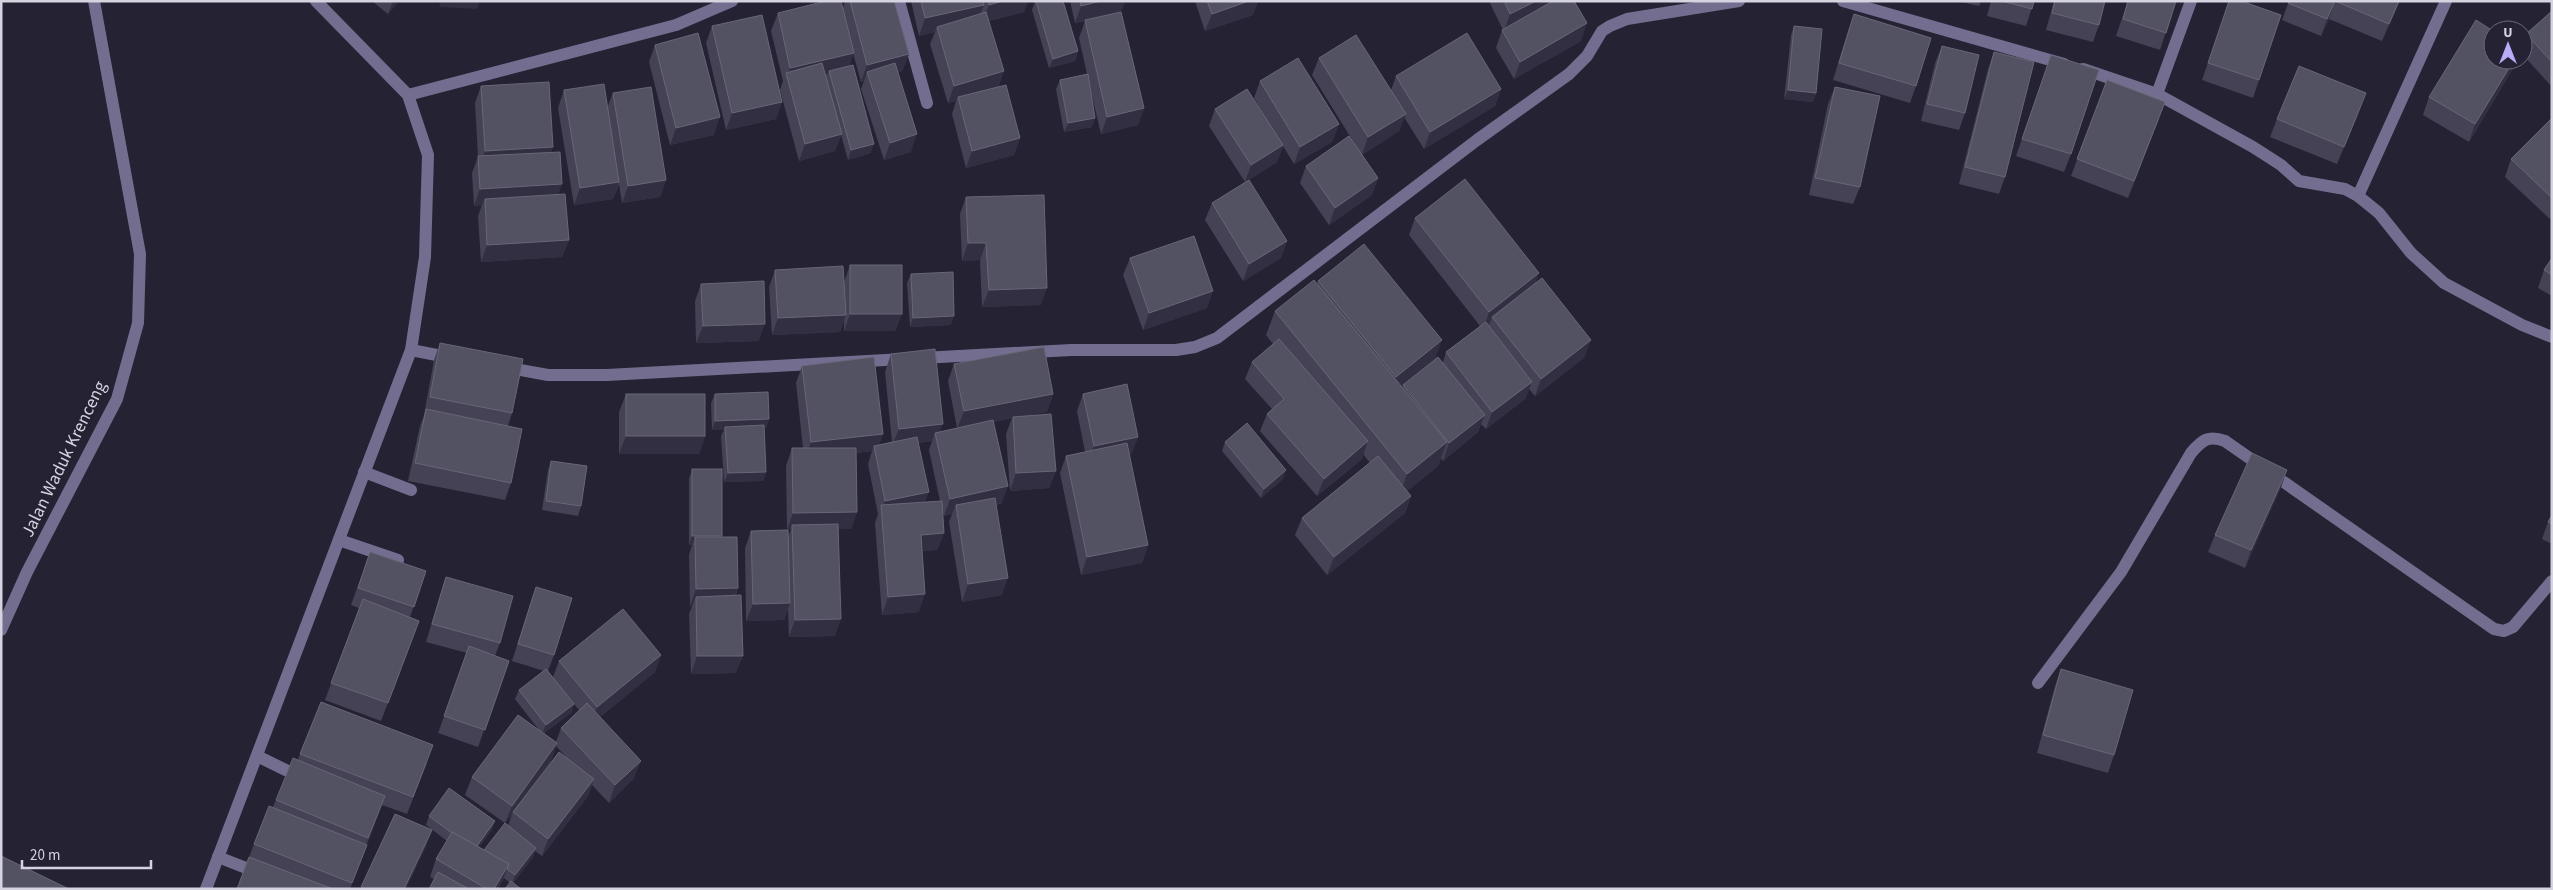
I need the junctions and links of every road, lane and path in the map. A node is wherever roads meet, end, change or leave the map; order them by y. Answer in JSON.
{"nodes":[{"id":1,"x":94,"y":1,"type":"edge"},
{"id":2,"x":316,"y":1,"type":"edge"},
{"id":3,"x":732,"y":1,"type":"edge"},
{"id":4,"x":899,"y":1,"type":"edge"},
{"id":5,"x":1739,"y":1,"type":"edge"},
{"id":6,"x":1843,"y":1,"type":"edge"},
{"id":7,"x":2191,"y":1,"type":"edge"},
{"id":8,"x":2446,"y":1,"type":"edge"},
{"id":9,"x":2157,"y":94,"type":"junction"},
{"id":10,"x":408,"y":95,"type":"junction"},
{"id":11,"x":927,"y":102,"type":"dead end"},
{"id":12,"x":2358,"y":196,"type":"junction"},
{"id":13,"x":2552,"y":337,"type":"edge"},
{"id":14,"x":410,"y":350,"type":"junction"},
{"id":15,"x":466,"y":360,"type":"edge"},
{"id":16,"x":493,"y":365,"type":"edge"},
{"id":17,"x":364,"y":472,"type":"junction"},
{"id":18,"x":411,"y":490,"type":"dead end"},
{"id":19,"x":338,"y":540,"type":"junction"},
{"id":20,"x":398,"y":560,"type":"edge"},
{"id":21,"x":2552,"y":582,"type":"edge"},
{"id":22,"x":1,"y":630,"type":"edge"},
{"id":23,"x":2038,"y":683,"type":"dead end"},
{"id":24,"x":256,"y":756,"type":"junction"},
{"id":25,"x":294,"y":774,"type":"edge"},
{"id":26,"x":218,"y":857,"type":"junction"},
{"id":27,"x":259,"y":873,"type":"edge"},
{"id":28,"x":206,"y":889,"type":"edge"}],
"edges":[{"from":1,"to":22,"type":"street","name":"Jalan Waduk Krenceng"},
{"from":2,"to":10,"type":"street"},
{"from":3,"to":10,"type":"street"},
{"from":4,"to":11,"type":"street"},
{"from":5,"to":16,"type":"street"},
{"from":6,"to":9,"type":"street"},
{"from":7,"to":9,"type":"street"},
{"from":8,"to":12,"type":"street"},
{"from":9,"to":12,"type":"street"},
{"from":10,"to":14,"type":"street"},
{"from":12,"to":13,"type":"street"},
{"from":14,"to":15,"type":"street"},
{"from":14,"to":17,"type":"street"},
{"from":17,"to":18,"type":"street"},
{"from":17,"to":19,"type":"street"},
{"from":19,"to":20,"type":"street"},
{"from":19,"to":24,"type":"street"},
{"from":21,"to":23,"type":"street"},
{"from":24,"to":25,"type":"street"},
{"from":24,"to":26,"type":"street"},
{"from":26,"to":27,"type":"street"},
{"from":26,"to":28,"type":"street"}]}
